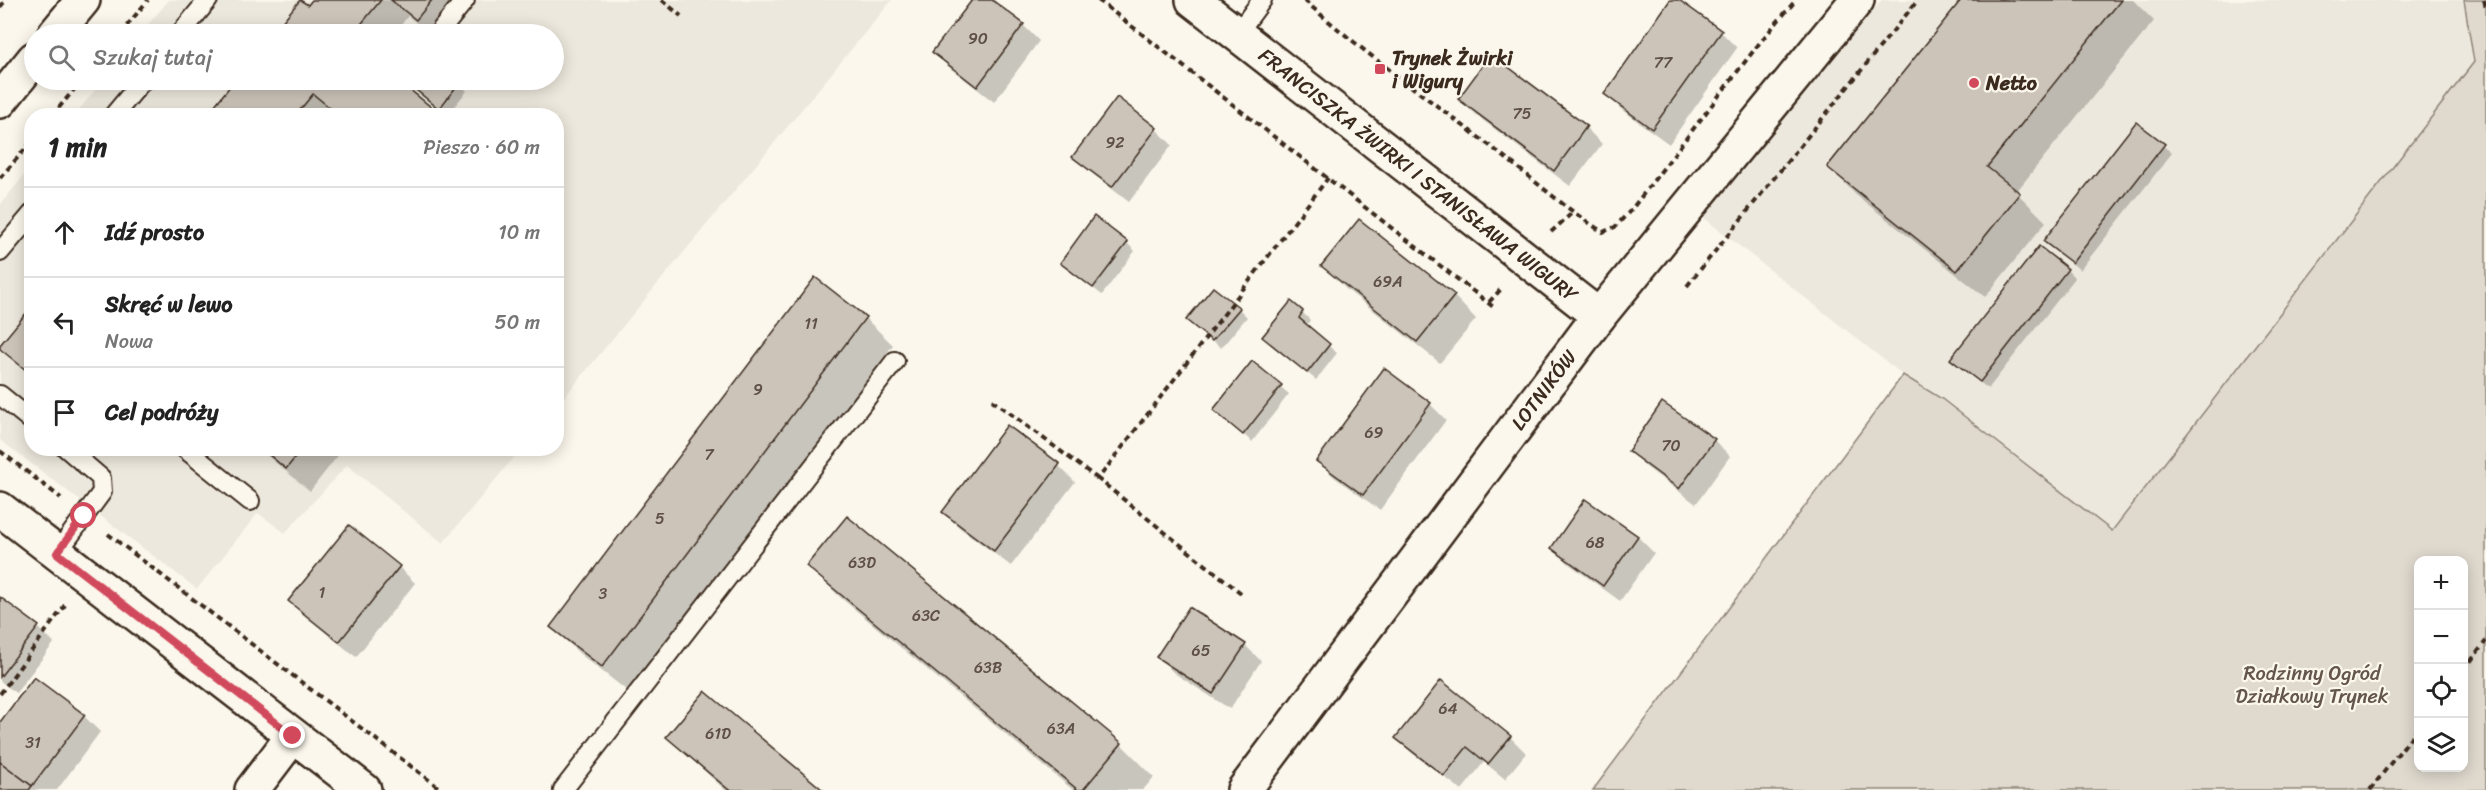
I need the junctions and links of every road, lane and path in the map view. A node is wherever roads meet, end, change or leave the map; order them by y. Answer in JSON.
{"nodes":[{"id":1,"x":6,"y":0,"type":"edge"},
{"id":2,"x":83,"y":0,"type":"edge"},
{"id":3,"x":148,"y":0,"type":"edge"},
{"id":4,"x":208,"y":0,"type":"edge"},
{"id":5,"x":465,"y":0,"type":"edge"},
{"id":6,"x":662,"y":0,"type":"edge"},
{"id":7,"x":1098,"y":0,"type":"edge"},
{"id":8,"x":1193,"y":0,"type":"edge"},
{"id":9,"x":1262,"y":0,"type":"edge"},
{"id":10,"x":1304,"y":0,"type":"edge"},
{"id":11,"x":1796,"y":0,"type":"edge"},
{"id":12,"x":1857,"y":0,"type":"edge"},
{"id":13,"x":1918,"y":0,"type":"edge"},
{"id":14,"x":2484,"y":0,"type":"edge"},
{"id":15,"x":0,"y":7,"type":"edge"},
{"id":16,"x":2486,"y":7,"type":"edge"},
{"id":17,"x":681,"y":16,"type":"dead end"},
{"id":18,"x":63,"y":24,"type":"edge"},
{"id":19,"x":128,"y":24,"type":"edge"},
{"id":20,"x":188,"y":24,"type":"edge"},
{"id":21,"x":446,"y":24,"type":"edge"},
{"id":22,"x":1237,"y":34,"type":"junction"},
{"id":23,"x":24,"y":72,"type":"edge"},
{"id":24,"x":74,"y":90,"type":"edge"},
{"id":25,"x":135,"y":90,"type":"edge"},
{"id":26,"x":0,"y":102,"type":"edge"},
{"id":27,"x":59,"y":108,"type":"edge"},
{"id":28,"x":120,"y":108,"type":"edge"},
{"id":29,"x":24,"y":150,"type":"edge"},
{"id":30,"x":0,"y":178,"type":"edge"},
{"id":31,"x":1328,"y":178,"type":"junction"},
{"id":32,"x":1572,"y":213,"type":"junction"},
{"id":33,"x":24,"y":224,"type":"edge"},
{"id":34,"x":1551,"y":232,"type":"dead end"},
{"id":35,"x":0,"y":252,"type":"edge"},
{"id":36,"x":1508,"y":282,"type":"dead end"},
{"id":37,"x":1687,"y":286,"type":"dead end"},
{"id":38,"x":1490,"y":302,"type":"junction"},
{"id":39,"x":1497,"y":309,"type":"dead end"},
{"id":40,"x":1599,"y":316,"type":"junction"},
{"id":41,"x":895,"y":361,"type":"dead end"},
{"id":42,"x":0,"y":395,"type":"edge"},
{"id":43,"x":992,"y":400,"type":"dead end"},
{"id":44,"x":24,"y":414,"type":"edge"},
{"id":45,"x":0,"y":451,"type":"edge"},
{"id":46,"x":75,"y":456,"type":"edge"},
{"id":47,"x":194,"y":456,"type":"edge"},
{"id":48,"x":1098,"y":479,"type":"junction"},
{"id":49,"x":249,"y":501,"type":"dead end"},
{"id":50,"x":0,"y":509,"type":"edge"},
{"id":51,"x":84,"y":516,"type":"junction"},
{"id":52,"x":57,"y":553,"type":"junction"},
{"id":53,"x":1241,"y":592,"type":"dead end"},
{"id":54,"x":72,"y":597,"type":"dead end"},
{"id":55,"x":2486,"y":641,"type":"edge"},
{"id":56,"x":2468,"y":664,"type":"edge"},
{"id":57,"x":0,"y":694,"type":"edge"},
{"id":58,"x":2414,"y":733,"type":"edge"},
{"id":59,"x":293,"y":736,"type":"junction"},
{"id":60,"x":252,"y":790,"type":"edge"},
{"id":61,"x":364,"y":790,"type":"edge"},
{"id":62,"x":442,"y":790,"type":"edge"},
{"id":63,"x":563,"y":790,"type":"edge"},
{"id":64,"x":1244,"y":790,"type":"edge"},
{"id":65,"x":2370,"y":790,"type":"edge"}],
"edges":[{"from":1,"to":15,"type":"path"},
{"from":2,"to":18,"type":"street"},
{"from":3,"to":19,"type":"path"},
{"from":4,"to":20,"type":"lane"},
{"from":5,"to":21,"type":"lane"},
{"from":6,"to":17,"type":"path"},
{"from":7,"to":31,"type":"path"},
{"from":8,"to":22,"type":"street","name":"FRANCISZKA ŻWIRKI I STANISŁAWA WIGURY"},
{"from":9,"to":22,"type":"lane","name":"FRANCISZKA ŻWIRKI I STANISŁAWA WIGURY"},
{"from":10,"to":32,"type":"path"},
{"from":11,"to":32,"type":"path"},
{"from":12,"to":40,"type":"street","name":"LOTNIKÓW"},
{"from":13,"to":37,"type":"path"},
{"from":14,"to":16,"type":"path"},
{"from":22,"to":40,"type":"street","name":"FRANCISZKA ŻWIRKI I STANISŁAWA WIGURY"},
{"from":23,"to":26,"type":"street"},
{"from":24,"to":27,"type":"path"},
{"from":25,"to":28,"type":"lane"},
{"from":29,"to":30,"type":"path"},
{"from":31,"to":38,"type":"path"},
{"from":31,"to":48,"type":"path"},
{"from":32,"to":34,"type":"path"},
{"from":33,"to":35,"type":"lane"},
{"from":36,"to":38,"type":"path"},
{"from":38,"to":39,"type":"path"},
{"from":40,"to":64,"type":"street","name":"LOTNIKÓW"},
{"from":41,"to":63,"type":"lane"},
{"from":42,"to":44,"type":"lane"},
{"from":43,"to":48,"type":"path"},
{"from":45,"to":51,"type":"path"},
{"from":46,"to":51,"type":"lane"},
{"from":47,"to":49,"type":"lane"},
{"from":48,"to":53,"type":"path"},
{"from":50,"to":52,"type":"street"},
{"from":51,"to":52,"type":"lane"},
{"from":51,"to":62,"type":"path"},
{"from":52,"to":59,"type":"street"},
{"from":54,"to":57,"type":"path"},
{"from":55,"to":56,"type":"path"},
{"from":58,"to":65,"type":"path"},
{"from":59,"to":60,"type":"street"},
{"from":59,"to":61,"type":"street"}]}
